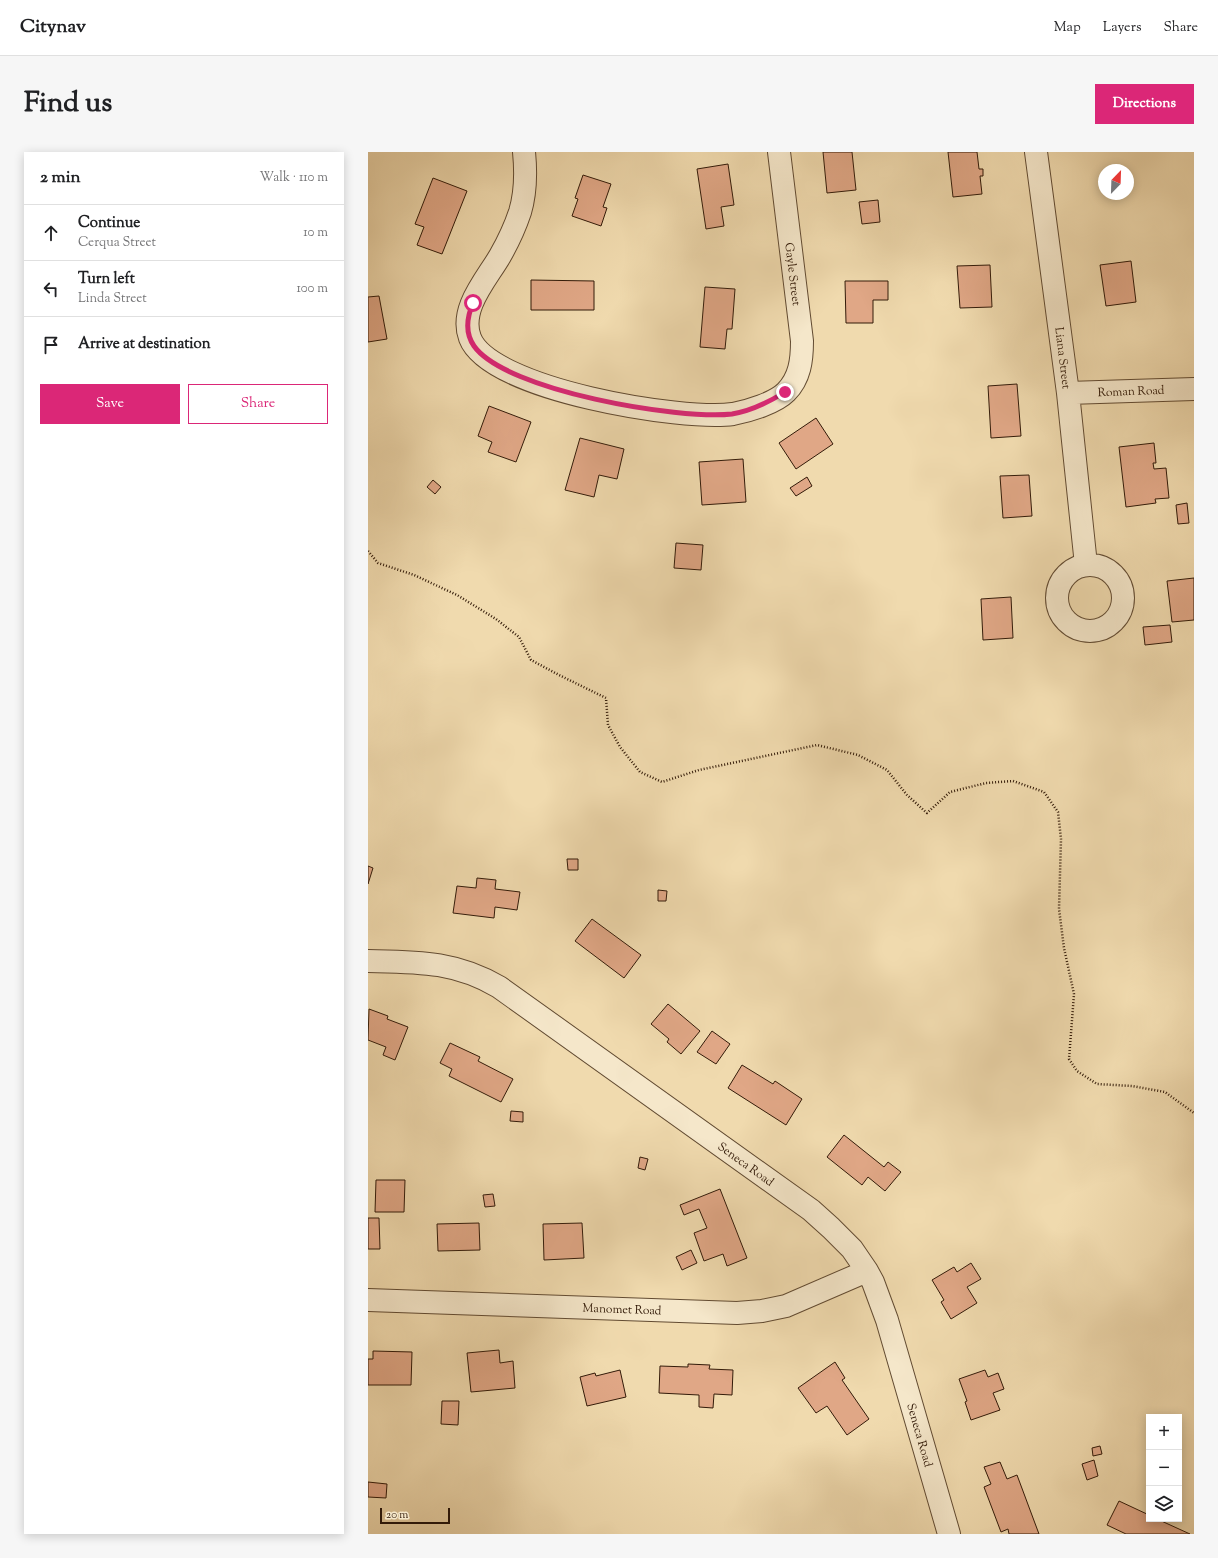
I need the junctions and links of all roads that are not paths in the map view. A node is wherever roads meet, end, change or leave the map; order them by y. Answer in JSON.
{"nodes":[{"id":1,"x":524,"y":152,"type":"edge"},
{"id":2,"x":779,"y":152,"type":"edge"},
{"id":3,"x":1036,"y":152,"type":"edge"},
{"id":4,"x":1194,"y":389,"type":"edge"},
{"id":5,"x":1068,"y":393,"type":"junction"},
{"id":6,"x":1086,"y":565,"type":"dead end"},
{"id":7,"x":368,"y":960,"type":"edge"},
{"id":8,"x":867,"y":1271,"type":"junction"},
{"id":9,"x":368,"y":1300,"type":"edge"},
{"id":10,"x":949,"y":1534,"type":"edge"}],
"edges":[{"from":1,"to":2,"type":"street","name":"Gayle Street"},
{"from":3,"to":5,"type":"street","name":"Liana Street"},
{"from":4,"to":5,"type":"street","name":"Roman Road"},
{"from":5,"to":6,"type":"street","name":"Liana Street"},
{"from":7,"to":8,"type":"street","name":"Seneca Road"},
{"from":8,"to":9,"type":"street","name":"Manomet Road"},
{"from":8,"to":10,"type":"street","name":"Seneca Road"}]}
